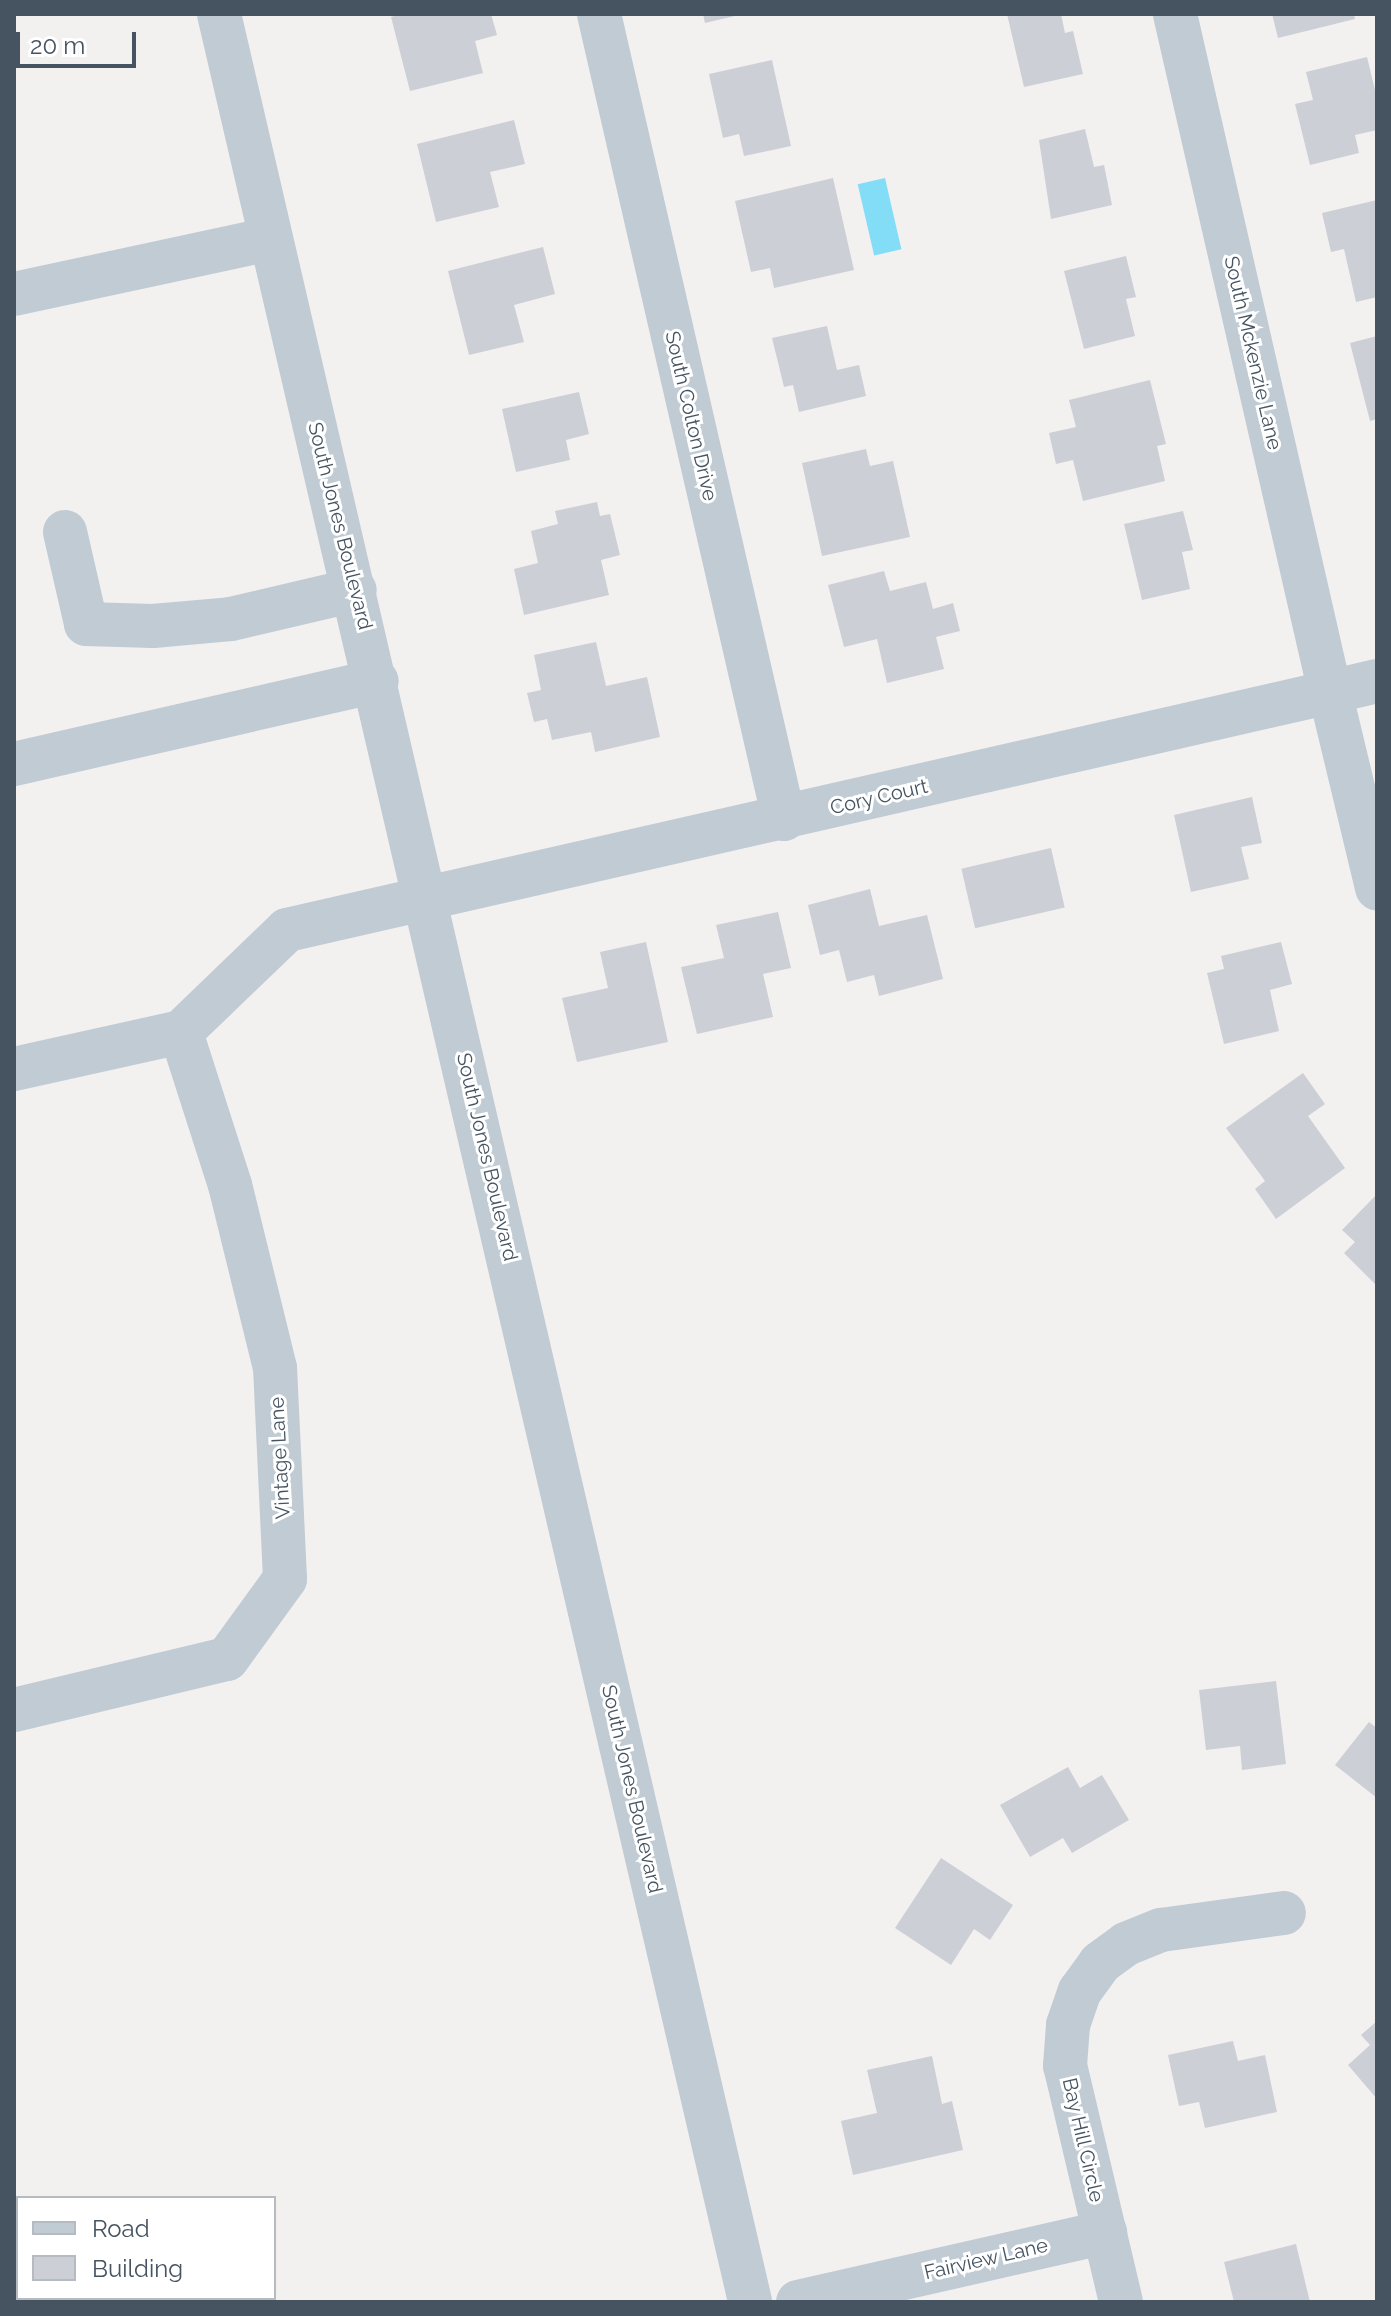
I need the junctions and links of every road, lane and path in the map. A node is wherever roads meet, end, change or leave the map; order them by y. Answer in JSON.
{"nodes":[{"id":1,"x":219,"y":14,"type":"edge"},
{"id":2,"x":599,"y":14,"type":"edge"},
{"id":3,"x":1175,"y":14,"type":"edge"},
{"id":4,"x":270,"y":239,"type":"junction"},
{"id":5,"x":14,"y":294,"type":"edge"},
{"id":6,"x":65,"y":532,"type":"dead end"},
{"id":7,"x":355,"y":590,"type":"junction"},
{"id":8,"x":377,"y":681,"type":"junction"},
{"id":9,"x":1377,"y":681,"type":"edge"},
{"id":10,"x":1330,"y":692,"type":"junction"},
{"id":11,"x":14,"y":764,"type":"edge"},
{"id":12,"x":784,"y":819,"type":"junction"},
{"id":13,"x":1377,"y":888,"type":"edge"},
{"id":14,"x":428,"y":901,"type":"junction"},
{"id":15,"x":181,"y":1032,"type":"junction"},
{"id":16,"x":14,"y":1069,"type":"edge"},
{"id":17,"x":14,"y":1710,"type":"edge"},
{"id":18,"x":1284,"y":1913,"type":"dead end"},
{"id":19,"x":1105,"y":2232,"type":"junction"},
{"id":20,"x":750,"y":2302,"type":"edge"},
{"id":21,"x":798,"y":2302,"type":"edge"},
{"id":22,"x":1121,"y":2302,"type":"edge"}],
"edges":[{"from":1,"to":4,"type":"street","name":"South Jones Boulevard"},
{"from":2,"to":12,"type":"street","name":"South Colton Drive"},
{"from":3,"to":10,"type":"street","name":"South Mckenzie Lane"},
{"from":4,"to":5,"type":"street"},
{"from":4,"to":7,"type":"street","name":"South Jones Boulevard"},
{"from":6,"to":7,"type":"street"},
{"from":7,"to":8,"type":"street","name":"South Jones Boulevard"},
{"from":8,"to":11,"type":"street"},
{"from":8,"to":14,"type":"street","name":"South Jones Boulevard"},
{"from":9,"to":10,"type":"street","name":"Cory Court"},
{"from":10,"to":12,"type":"street","name":"Cory Court"},
{"from":10,"to":13,"type":"street"},
{"from":12,"to":14,"type":"street","name":"Cory Court"},
{"from":14,"to":15,"type":"street"},
{"from":14,"to":20,"type":"street","name":"South Jones Boulevard"},
{"from":15,"to":16,"type":"street"},
{"from":15,"to":17,"type":"street","name":"Vintage Lane"},
{"from":18,"to":19,"type":"street","name":"Bay Hill Circle"},
{"from":19,"to":21,"type":"street","name":"Fairview Lane"},
{"from":19,"to":22,"type":"street"}]}
